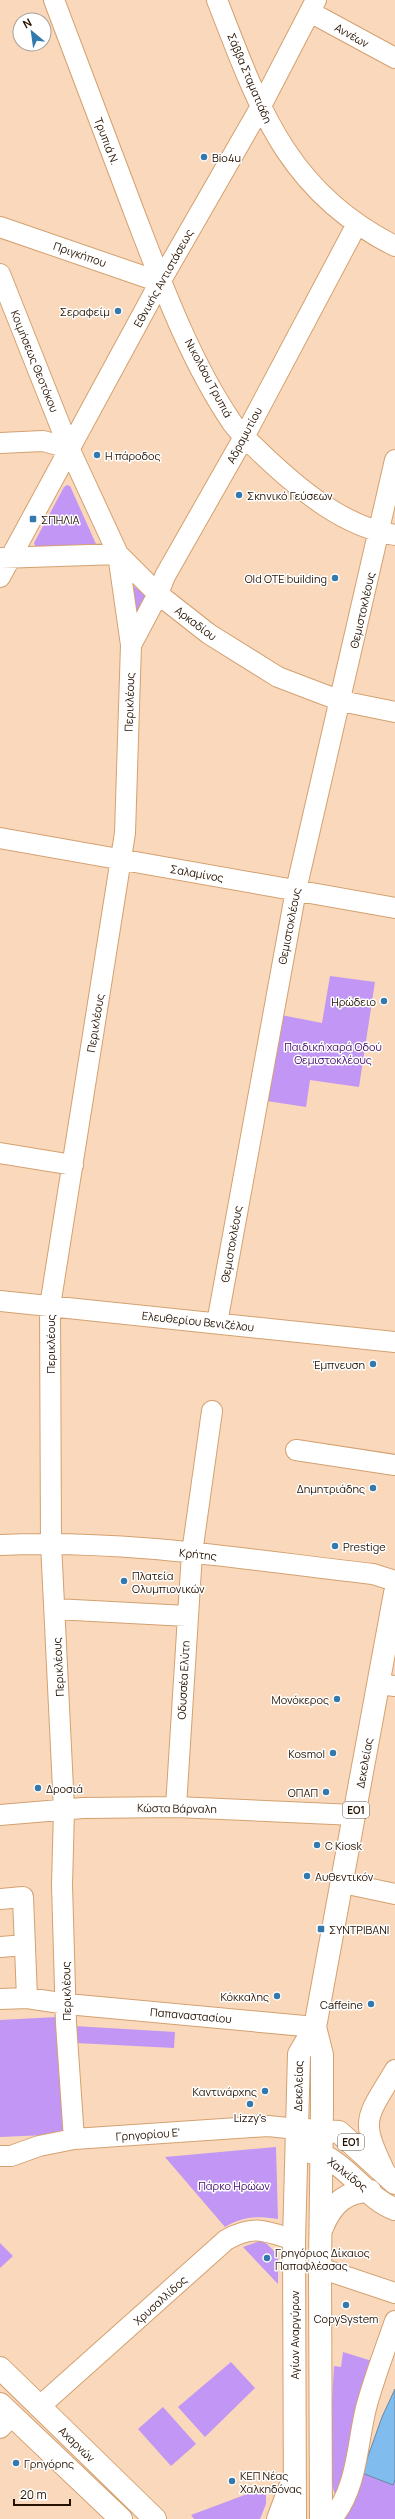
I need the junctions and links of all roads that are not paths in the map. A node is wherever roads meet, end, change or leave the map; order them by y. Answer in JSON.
{"nodes":[{"id":1,"x":54,"y":0,"type":"edge"},
{"id":2,"x":217,"y":0,"type":"edge"},
{"id":3,"x":313,"y":6,"type":"edge"},
{"id":4,"x":395,"y":58,"type":"edge"},
{"id":5,"x":260,"y":108,"type":"junction"},
{"id":6,"x":357,"y":224,"type":"junction"},
{"id":7,"x":0,"y":226,"type":"edge"},
{"id":8,"x":395,"y":246,"type":"edge"},
{"id":9,"x":0,"y":274,"type":"edge"},
{"id":10,"x":160,"y":282,"type":"junction"},
{"id":11,"x":244,"y":437,"type":"junction"},
{"id":12,"x":0,"y":443,"type":"edge"},
{"id":13,"x":70,"y":448,"type":"junction"},
{"id":14,"x":395,"y":460,"type":"edge"},
{"id":15,"x":388,"y":533,"type":"edge"},
{"id":16,"x":118,"y":554,"type":"junction"},
{"id":17,"x":6,"y":558,"type":"edge"},
{"id":18,"x":0,"y":577,"type":"edge"},
{"id":19,"x":158,"y":594,"type":"junction"},
{"id":20,"x":131,"y":645,"type":"junction"},
{"id":21,"x":340,"y":701,"type":"junction"},
{"id":22,"x":395,"y":712,"type":"edge"},
{"id":23,"x":0,"y":838,"type":"edge"},
{"id":24,"x":121,"y":859,"type":"junction"},
{"id":25,"x":296,"y":890,"type":"junction"},
{"id":26,"x":395,"y":908,"type":"edge"},
{"id":27,"x":0,"y":1154,"type":"edge"},
{"id":28,"x":73,"y":1165,"type":"junction"},
{"id":29,"x":0,"y":1302,"type":"edge"},
{"id":30,"x":50,"y":1306,"type":"junction"},
{"id":31,"x":217,"y":1323,"type":"junction"},
{"id":32,"x":395,"y":1342,"type":"edge"},
{"id":33,"x":212,"y":1410,"type":"dead end"},
{"id":34,"x":296,"y":1450,"type":"dead end"},
{"id":35,"x":395,"y":1466,"type":"edge"},
{"id":36,"x":51,"y":1543,"type":"junction"},
{"id":37,"x":0,"y":1545,"type":"edge"},
{"id":38,"x":192,"y":1553,"type":"junction"},
{"id":39,"x":395,"y":1581,"type":"edge"},
{"id":40,"x":395,"y":1593,"type":"edge"},
{"id":41,"x":55,"y":1609,"type":"junction"},
{"id":42,"x":187,"y":1616,"type":"junction"},
{"id":43,"x":387,"y":1685,"type":"edge"},
{"id":44,"x":176,"y":1807,"type":"junction"},
{"id":45,"x":64,"y":1809,"type":"junction"},
{"id":46,"x":0,"y":1815,"type":"edge"},
{"id":47,"x":355,"y":1815,"type":"junction"},
{"id":48,"x":343,"y":1883,"type":"junction"},
{"id":49,"x":395,"y":1894,"type":"edge"},
{"id":50,"x":0,"y":1899,"type":"edge"},
{"id":51,"x":25,"y":1945,"type":"junction"},
{"id":52,"x":0,"y":1947,"type":"edge"},
{"id":53,"x":27,"y":1998,"type":"junction"},
{"id":54,"x":0,"y":1999,"type":"edge"},
{"id":55,"x":67,"y":2004,"type":"junction"},
{"id":56,"x":315,"y":2027,"type":"junction"},
{"id":57,"x":395,"y":2070,"type":"edge"},
{"id":58,"x":297,"y":2128,"type":"junction"},
{"id":59,"x":321,"y":2131,"type":"junction"},
{"id":60,"x":74,"y":2139,"type":"junction"},
{"id":61,"x":297,"y":2150,"type":"junction"},
{"id":62,"x":321,"y":2153,"type":"junction"},
{"id":63,"x":0,"y":2156,"type":"edge"},
{"id":64,"x":391,"y":2180,"type":"edge"},
{"id":65,"x":370,"y":2192,"type":"junction"},
{"id":66,"x":395,"y":2209,"type":"edge"},
{"id":67,"x":320,"y":2233,"type":"junction"},
{"id":68,"x":294,"y":2240,"type":"junction"},
{"id":69,"x":320,"y":2268,"type":"junction"},
{"id":70,"x":395,"y":2293,"type":"edge"},
{"id":71,"x":395,"y":2321,"type":"edge"},
{"id":72,"x":0,"y":2368,"type":"edge"},
{"id":73,"x":39,"y":2407,"type":"junction"},
{"id":74,"x":4,"y":2416,"type":"edge"},
{"id":75,"x":295,"y":2474,"type":"junction"},
{"id":76,"x":114,"y":2517,"type":"edge"},
{"id":77,"x":155,"y":2519,"type":"edge"},
{"id":78,"x":278,"y":2519,"type":"edge"},
{"id":79,"x":295,"y":2519,"type":"edge"},
{"id":80,"x":321,"y":2519,"type":"edge"},
{"id":81,"x":331,"y":2519,"type":"edge"}],
"edges":[{"from":1,"to":10,"type":"street","name":"Τρυπιά Ν."},
{"from":2,"to":5,"type":"street","name":"Σάββα Σταματιάδη"},
{"from":3,"to":4,"type":"street","name":"Αννέων"},
{"from":3,"to":5,"type":"street","name":"Εθνικής Αντιστάσεως"},
{"from":5,"to":6,"type":"street","name":"Σάββα Σταματιάδη"},
{"from":5,"to":10,"type":"street","name":"Εθνικής Αντιστάσεως"},
{"from":6,"to":8,"type":"street","name":"Σάββα Σταματιάδη"},
{"from":6,"to":11,"type":"street","name":"Αδραμυτίου"},
{"from":7,"to":10,"type":"street","name":"Πριγκήπου"},
{"from":9,"to":13,"type":"street","name":"Κοιμήσεως Θεοτόκου"},
{"from":10,"to":11,"type":"street","name":"Νικολάου Τρυπιά"},
{"from":10,"to":13,"type":"street","name":"Εθνικής Αντιστάσεως"},
{"from":11,"to":15,"type":"street","name":"Νικολάου Τρυπιά"},
{"from":11,"to":19,"type":"street","name":"Αδραμυτίου"},
{"from":12,"to":13,"type":"street"},
{"from":13,"to":16,"type":"street","name":"Αρκαδίου"},
{"from":13,"to":17,"type":"street","name":"Εθνικής Αντιστάσεως"},
{"from":14,"to":15,"type":"street","name":"Θεμιστοκλέους"},
{"from":15,"to":21,"type":"street","name":"Θεμιστοκλέους"},
{"from":16,"to":17,"type":"street"},
{"from":16,"to":19,"type":"street","name":"Αρκαδίου"},
{"from":16,"to":20,"type":"street","name":"Περικλέους"},
{"from":17,"to":18,"type":"street","name":"Εθνικής Αντιστάσεως"},
{"from":19,"to":20,"type":"street","name":"Αδραμυτίου"},
{"from":19,"to":21,"type":"street","name":"Αρκαδίου"},
{"from":20,"to":24,"type":"street","name":"Περικλέους"},
{"from":21,"to":22,"type":"street","name":"Αρκαδίου"},
{"from":21,"to":25,"type":"street","name":"Θεμιστοκλέους"},
{"from":23,"to":24,"type":"street","name":"Σαλαμίνος"},
{"from":24,"to":25,"type":"street","name":"Σαλαμίνος"},
{"from":24,"to":28,"type":"street","name":"Περικλέους"},
{"from":25,"to":26,"type":"street","name":"Σαλαμίνος"},
{"from":25,"to":31,"type":"street","name":"Θεμιστοκλέους"},
{"from":27,"to":28,"type":"street"},
{"from":28,"to":30,"type":"street","name":"Περικλέους"},
{"from":29,"to":30,"type":"street","name":"Ελευθερίου Βενιζέλου"},
{"from":30,"to":31,"type":"street","name":"Ελευθερίου Βενιζέλου"},
{"from":30,"to":36,"type":"street","name":"Περικλέους"},
{"from":31,"to":32,"type":"street","name":"Ελευθερίου Βενιζέλου"},
{"from":33,"to":38,"type":"street","name":"Οδυσσέα Ελύτη"},
{"from":34,"to":35,"type":"street"},
{"from":36,"to":37,"type":"street","name":"Κρήτης"},
{"from":36,"to":38,"type":"street","name":"Κρήτης"},
{"from":36,"to":41,"type":"street","name":"Περικλέους"},
{"from":38,"to":39,"type":"street","name":"Κρήτης"},
{"from":38,"to":42,"type":"street","name":"Οδυσσέα Ελύτη"},
{"from":40,"to":43,"type":"main road","name":"Δεκελείας","number":"ΕΟ1"},
{"from":41,"to":42,"type":"street"},
{"from":41,"to":45,"type":"street","name":"Περικλέους"},
{"from":42,"to":44,"type":"street","name":"Οδυσσέα Ελύτη"},
{"from":43,"to":47,"type":"main road","name":"Δεκελείας","number":"ΕΟ1"},
{"from":44,"to":45,"type":"street","name":"Κώστα Βάρναλη"},
{"from":44,"to":47,"type":"street","name":"Κώστα Βάρναλη"},
{"from":45,"to":46,"type":"street","name":"Κώστα Βάρναλη"},
{"from":45,"to":55,"type":"street","name":"Περικλέους"},
{"from":47,"to":48,"type":"main road","name":"Δεκελείας","number":"ΕΟ1"},
{"from":48,"to":49,"type":"street"},
{"from":48,"to":56,"type":"main road","name":"Δεκελείας","number":"ΕΟ1"},
{"from":50,"to":51,"type":"street"},
{"from":51,"to":52,"type":"street"},
{"from":51,"to":53,"type":"street"},
{"from":53,"to":54,"type":"street","name":"Παπαναστασίου"},
{"from":53,"to":55,"type":"street","name":"Παπαναστασίου"},
{"from":55,"to":56,"type":"street","name":"Παπαναστασίου"},
{"from":55,"to":60,"type":"street","name":"Περικλέους"},
{"from":56,"to":58,"type":"main road","name":"Δεκελείας","number":"ΕΟ1"},
{"from":56,"to":59,"type":"main road","name":"Δεκελείας","number":"ΕΟ1"},
{"from":57,"to":64,"type":"street"},
{"from":58,"to":59,"type":"main road","name":"Χαλκίδος","number":"ΕΟ1"},
{"from":58,"to":60,"type":"street","name":"Γρηγορίου Ε'"},
{"from":58,"to":61,"type":"main road","name":"Δεκελείας","number":"ΕΟ1"},
{"from":59,"to":62,"type":"main road","number":"ΕΟ1"},
{"from":59,"to":64,"type":"main road","name":"Χαλκίδος","number":"ΕΟ1"},
{"from":60,"to":63,"type":"street","name":"Γρηγορίου Ε'"},
{"from":61,"to":62,"type":"main road","name":"Χαλκίδος"},
{"from":61,"to":68,"type":"main road","name":"Αγίων Αναργύρων"},
{"from":62,"to":65,"type":"main road","name":"Χαλκίδος","number":"ΕΟ1"},
{"from":62,"to":67,"type":"main road"},
{"from":65,"to":66,"type":"main road","name":"Χαλκίδος","number":"ΕΟ1"},
{"from":65,"to":67,"type":"main road"},
{"from":67,"to":69,"type":"main road"},
{"from":68,"to":73,"type":"street","name":"Χρυσαλλίδος"},
{"from":68,"to":75,"type":"main road","name":"Αγίων Αναργύρων"},
{"from":69,"to":70,"type":"street"},
{"from":69,"to":80,"type":"main road"},
{"from":71,"to":81,"type":"street"},
{"from":72,"to":73,"type":"main road","name":"Αχαρνών"},
{"from":73,"to":77,"type":"main road","name":"Αχαρνών"},
{"from":74,"to":76,"type":"main road"},
{"from":75,"to":78,"type":"main road"},
{"from":75,"to":79,"type":"main road","name":"Αγίων Αναργύρων"}]}
